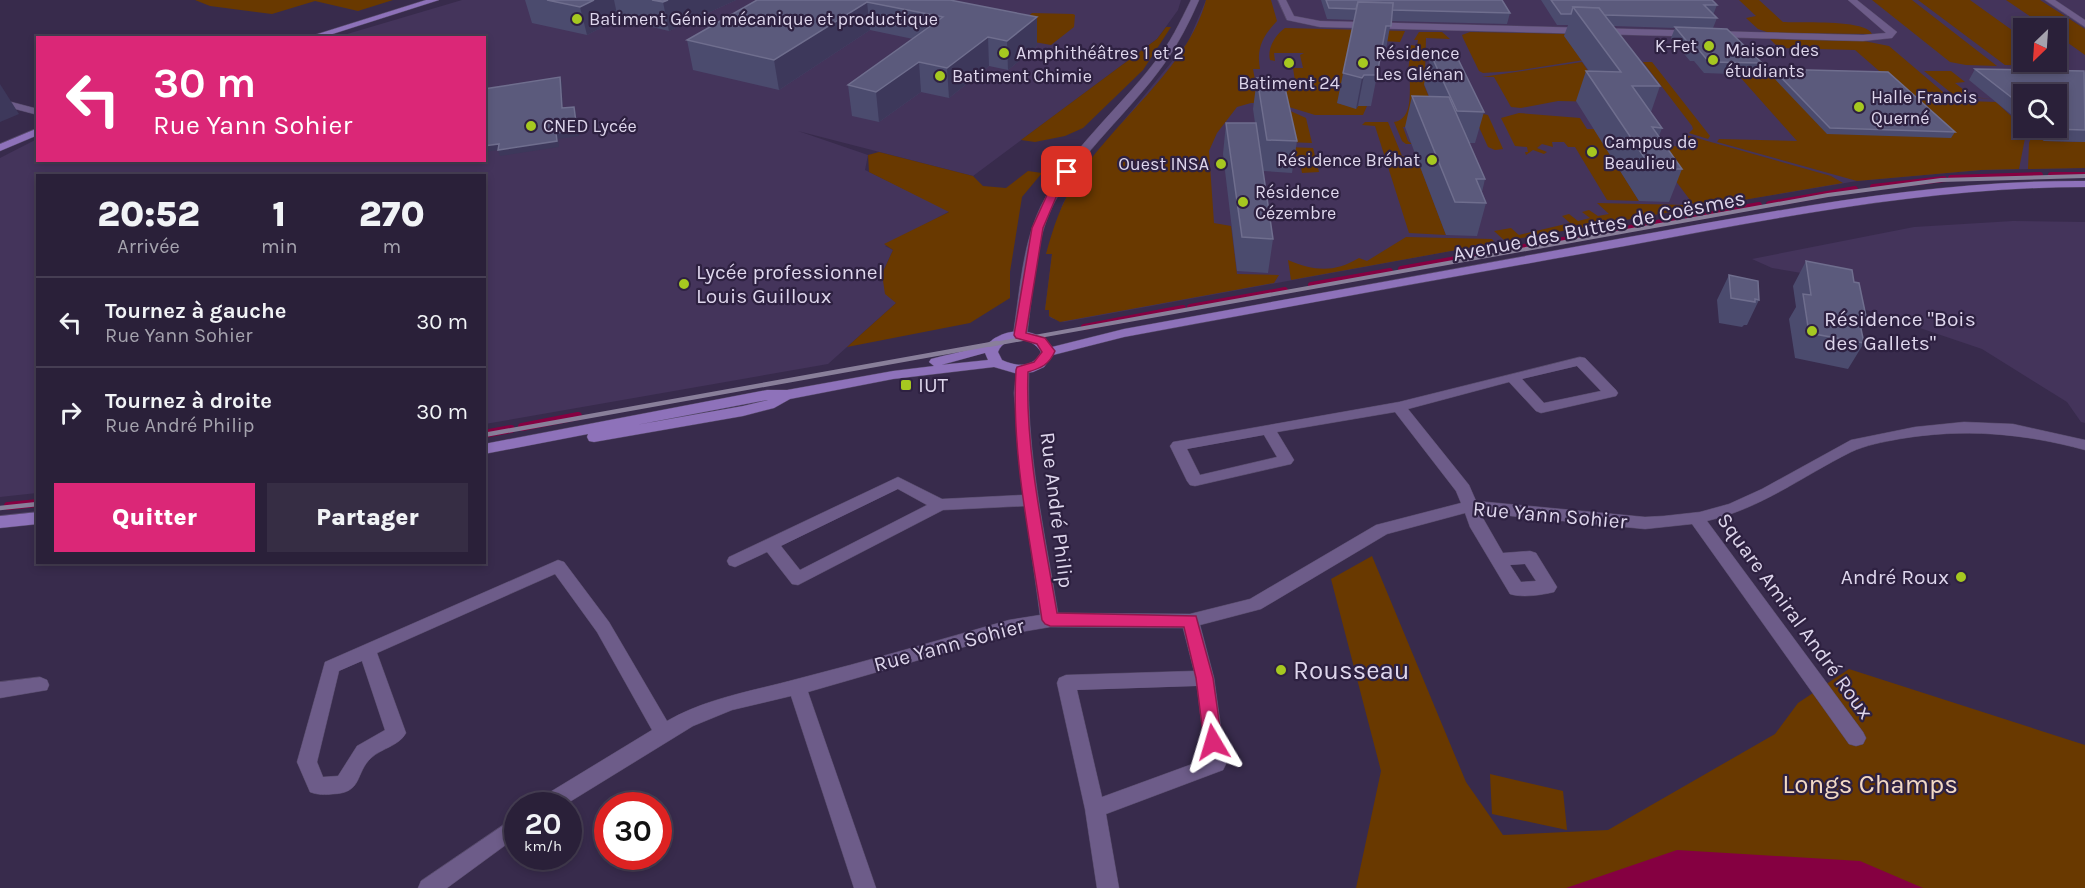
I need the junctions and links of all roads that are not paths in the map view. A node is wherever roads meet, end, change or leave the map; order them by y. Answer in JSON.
{"nodes":[{"id":1,"x":435,"y":0,"type":"edge"},
{"id":2,"x":1195,"y":0,"type":"edge"},
{"id":3,"x":1282,"y":0,"type":"edge"},
{"id":4,"x":1852,"y":0,"type":"edge"},
{"id":5,"x":2049,"y":0,"type":"edge"},
{"id":6,"x":2085,"y":24,"type":"edge"},
{"id":7,"x":316,"y":36,"type":"edge"},
{"id":8,"x":0,"y":102,"type":"edge"},
{"id":9,"x":36,"y":111,"type":"edge"},
{"id":10,"x":36,"y":131,"type":"edge"},
{"id":11,"x":0,"y":148,"type":"edge"},
{"id":12,"x":2085,"y":184,"type":"edge"},
{"id":13,"x":1020,"y":335,"type":"junction"},
{"id":14,"x":1045,"y":346,"type":"junction"},
{"id":15,"x":992,"y":347,"type":"junction"},
{"id":16,"x":996,"y":363,"type":"junction"},
{"id":17,"x":1022,"y":370,"type":"junction"},
{"id":18,"x":893,"y":375,"type":"junction"},
{"id":19,"x":1512,"y":377,"type":"junction"},
{"id":20,"x":1399,"y":406,"type":"junction"},
{"id":21,"x":1268,"y":429,"type":"junction"},
{"id":22,"x":2085,"y":445,"type":"edge"},
{"id":23,"x":486,"y":449,"type":"edge"},
{"id":24,"x":1031,"y":500,"type":"junction"},
{"id":25,"x":1752,"y":501,"type":"joint"},
{"id":26,"x":940,"y":505,"type":"junction"},
{"id":27,"x":1470,"y":506,"type":"junction"},
{"id":28,"x":36,"y":518,"type":"edge"},
{"id":29,"x":1697,"y":520,"type":"junction"},
{"id":30,"x":0,"y":522,"type":"edge"},
{"id":31,"x":770,"y":544,"type":"junction"},
{"id":32,"x":1499,"y":560,"type":"dead end"},
{"id":33,"x":735,"y":561,"type":"dead end"},
{"id":34,"x":1050,"y":620,"type":"junction"},
{"id":35,"x":1190,"y":621,"type":"junction"},
{"id":36,"x":367,"y":650,"type":"junction"},
{"id":37,"x":1205,"y":678,"type":"junction"},
{"id":38,"x":40,"y":685,"type":"dead end"},
{"id":39,"x":797,"y":687,"type":"junction"},
{"id":40,"x":0,"y":690,"type":"edge"},
{"id":41,"x":664,"y":732,"type":"junction"},
{"id":42,"x":1856,"y":738,"type":"dead end"},
{"id":43,"x":567,"y":792,"type":"edge"},
{"id":44,"x":1095,"y":809,"type":"junction"},
{"id":45,"x":504,"y":834,"type":"edge"},
{"id":46,"x":429,"y":888,"type":"edge"},
{"id":47,"x":865,"y":888,"type":"edge"},
{"id":48,"x":1108,"y":888,"type":"edge"}],
"edges":[{"from":1,"to":7,"type":"main road"},
{"from":2,"to":13,"type":"street"},
{"from":3,"to":4,"type":"street"},
{"from":5,"to":6,"type":"street"},
{"from":8,"to":9,"type":"street"},
{"from":10,"to":11,"type":"main road"},
{"from":12,"to":14,"type":"main road","name":"Avenue des Buttes de Coësmes"},
{"from":13,"to":14,"type":"main road"},
{"from":13,"to":15,"type":"main road"},
{"from":14,"to":17,"type":"main road"},
{"from":15,"to":16,"type":"main road"},
{"from":15,"to":18,"type":"main road"},
{"from":16,"to":17,"type":"main road"},
{"from":16,"to":18,"type":"main road"},
{"from":17,"to":24,"type":"street","name":"Rue André Philip"},
{"from":18,"to":23,"type":"main road"},
{"from":19,"to":19,"type":"street"},
{"from":19,"to":20,"type":"street"},
{"from":20,"to":21,"type":"street"},
{"from":20,"to":27,"type":"street"},
{"from":21,"to":21,"type":"street"},
{"from":22,"to":25,"type":"street","name":"Square Amiral André Roux"},
{"from":24,"to":26,"type":"street"},
{"from":24,"to":34,"type":"street","name":"Rue André Philip"},
{"from":25,"to":29,"type":"street","name":"Rue Yann Sohier"},
{"from":26,"to":31,"type":"street"},
{"from":26,"to":31,"type":"street"},
{"from":27,"to":29,"type":"street","name":"Rue Yann Sohier"},
{"from":27,"to":32,"type":"street"},
{"from":27,"to":35,"type":"street","name":"Rue Yann Sohier"},
{"from":28,"to":30,"type":"main road"},
{"from":29,"to":42,"type":"street","name":"Square Amiral André Roux"},
{"from":31,"to":33,"type":"street"},
{"from":34,"to":35,"type":"street","name":"Rue Yann Sohier"},
{"from":34,"to":39,"type":"street","name":"Rue Yann Sohier"},
{"from":35,"to":37,"type":"street"},
{"from":36,"to":36,"type":"street"},
{"from":36,"to":41,"type":"street"},
{"from":37,"to":44,"type":"street"},
{"from":37,"to":44,"type":"street"},
{"from":38,"to":40,"type":"street"},
{"from":39,"to":41,"type":"street","name":"Rue Yann Sohier"},
{"from":39,"to":47,"type":"street"},
{"from":41,"to":43,"type":"street","name":"Rue Yann Sohier"},
{"from":44,"to":48,"type":"street"},
{"from":45,"to":46,"type":"street"}]}
